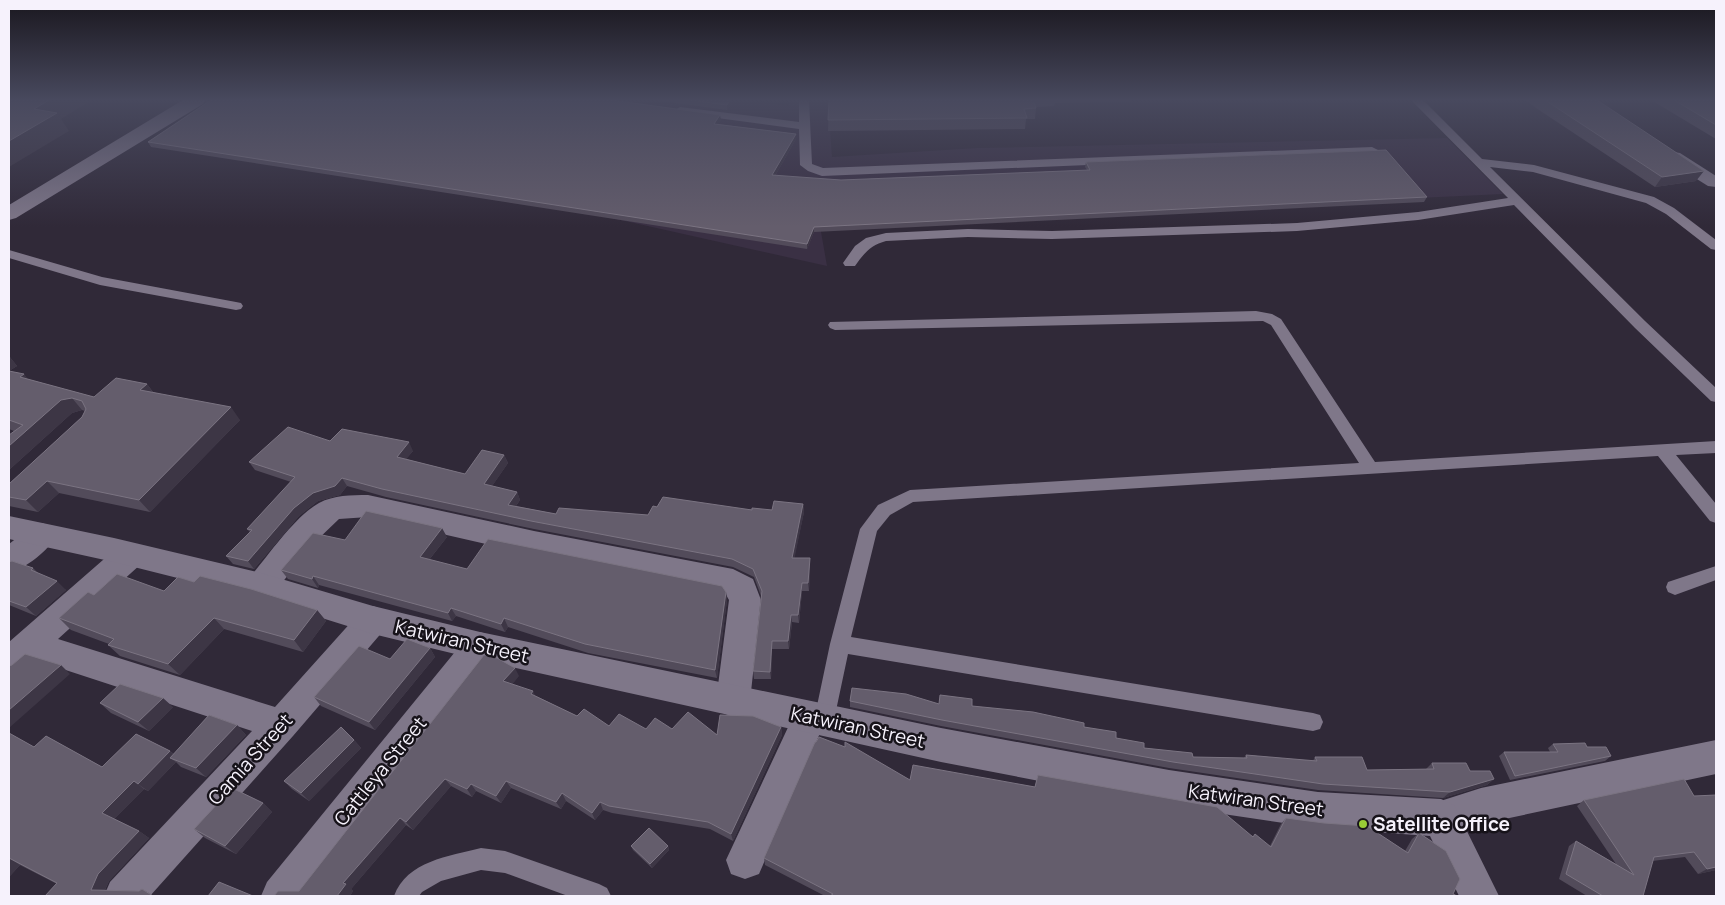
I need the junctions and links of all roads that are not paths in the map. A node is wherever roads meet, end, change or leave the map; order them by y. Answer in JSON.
{"nodes":[{"id":1,"x":125,"y":142,"type":"edge"},
{"id":2,"x":805,"y":142,"type":"edge"},
{"id":3,"x":1460,"y":142,"type":"edge"},
{"id":4,"x":1658,"y":147,"type":"edge"},
{"id":5,"x":1372,"y":150,"type":"edge"},
{"id":6,"x":1481,"y":162,"type":"junction"},
{"id":7,"x":1714,"y":182,"type":"dead end"},
{"id":8,"x":1518,"y":200,"type":"junction"},
{"id":9,"x":14,"y":207,"type":"edge"},
{"id":10,"x":1716,"y":246,"type":"edge"},
{"id":11,"x":9,"y":254,"type":"edge"},
{"id":12,"x":850,"y":263,"type":"dead end"},
{"id":13,"x":236,"y":306,"type":"dead end"},
{"id":14,"x":835,"y":325,"type":"dead end"},
{"id":15,"x":1716,"y":398,"type":"edge"},
{"id":16,"x":1716,"y":447,"type":"edge"},
{"id":17,"x":1662,"y":450,"type":"junction"},
{"id":18,"x":1370,"y":467,"type":"junction"},
{"id":19,"x":1716,"y":516,"type":"edge"},
{"id":20,"x":9,"y":526,"type":"edge"},
{"id":21,"x":42,"y":535,"type":"junction"},
{"id":22,"x":130,"y":555,"type":"junction"},
{"id":23,"x":9,"y":561,"type":"edge"},
{"id":24,"x":1716,"y":573,"type":"edge"},
{"id":25,"x":261,"y":586,"type":"junction"},
{"id":26,"x":1675,"y":587,"type":"dead end"},
{"id":27,"x":374,"y":620,"type":"junction"},
{"id":28,"x":840,"y":644,"type":"junction"},
{"id":29,"x":480,"y":646,"type":"junction"},
{"id":30,"x":19,"y":653,"type":"edge"},
{"id":31,"x":733,"y":701,"type":"junction"},
{"id":32,"x":817,"y":719,"type":"junction"},
{"id":33,"x":1313,"y":722,"type":"dead end"},
{"id":34,"x":282,"y":725,"type":"junction"},
{"id":35,"x":1716,"y":757,"type":"edge"},
{"id":36,"x":1441,"y":818,"type":"junction"},
{"id":37,"x":745,"y":860,"type":"dead end"},
{"id":38,"x":124,"y":896,"type":"edge"},
{"id":39,"x":281,"y":896,"type":"edge"},
{"id":40,"x":406,"y":896,"type":"edge"},
{"id":41,"x":599,"y":896,"type":"edge"},
{"id":42,"x":1479,"y":896,"type":"edge"}],
"edges":[{"from":1,"to":9,"type":"street"},
{"from":2,"to":5,"type":"lane"},
{"from":3,"to":6,"type":"lane"},
{"from":4,"to":7,"type":"street"},
{"from":6,"to":8,"type":"lane"},
{"from":6,"to":10,"type":"lane"},
{"from":8,"to":12,"type":"lane"},
{"from":8,"to":15,"type":"lane"},
{"from":11,"to":13,"type":"lane"},
{"from":14,"to":18,"type":"lane"},
{"from":16,"to":17,"type":"lane"},
{"from":17,"to":18,"type":"lane"},
{"from":17,"to":19,"type":"lane"},
{"from":18,"to":28,"type":"lane"},
{"from":20,"to":21,"type":"street","name":"Katwiran Street"},
{"from":21,"to":22,"type":"street","name":"Katwiran Street"},
{"from":21,"to":23,"type":"street"},
{"from":22,"to":25,"type":"street","name":"Katwiran Street"},
{"from":22,"to":30,"type":"street"},
{"from":24,"to":26,"type":"lane"},
{"from":25,"to":27,"type":"street","name":"Katwiran Street"},
{"from":25,"to":31,"type":"street"},
{"from":27,"to":29,"type":"street","name":"Katwiran Street"},
{"from":27,"to":34,"type":"street","name":"Camia Street"},
{"from":28,"to":32,"type":"lane"},
{"from":28,"to":33,"type":"lane"},
{"from":29,"to":31,"type":"street","name":"Katwiran Street"},
{"from":29,"to":39,"type":"street","name":"Cattleya Street"},
{"from":30,"to":34,"type":"street"},
{"from":31,"to":32,"type":"street","name":"Katwiran Street"},
{"from":32,"to":36,"type":"street","name":"Katwiran Street"},
{"from":32,"to":37,"type":"street"},
{"from":34,"to":38,"type":"street","name":"Camia Street"},
{"from":35,"to":36,"type":"street","name":"Katwiran Street"},
{"from":36,"to":42,"type":"street"},
{"from":40,"to":41,"type":"lane"}]}
